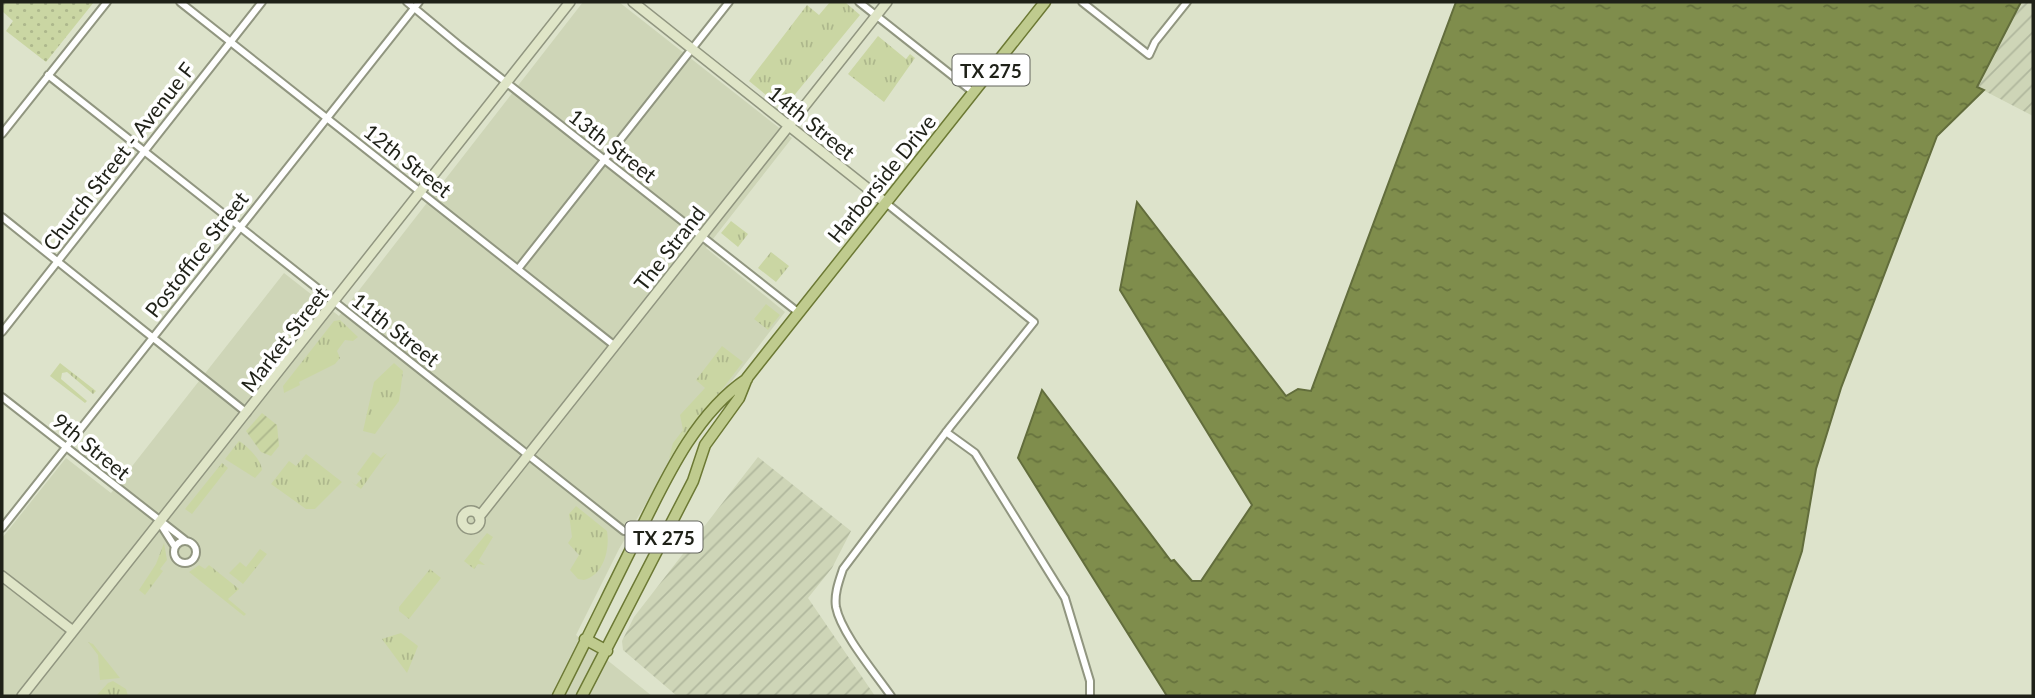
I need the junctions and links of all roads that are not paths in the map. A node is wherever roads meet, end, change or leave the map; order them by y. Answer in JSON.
{"nodes":[{"id":1,"x":107,"y":2,"type":"edge"},
{"id":2,"x":180,"y":2,"type":"edge"},
{"id":3,"x":261,"y":2,"type":"edge"},
{"id":4,"x":407,"y":2,"type":"edge"},
{"id":5,"x":570,"y":2,"type":"edge"},
{"id":6,"x":632,"y":2,"type":"edge"},
{"id":7,"x":729,"y":2,"type":"edge"},
{"id":8,"x":859,"y":2,"type":"edge"},
{"id":9,"x":887,"y":2,"type":"edge"},
{"id":10,"x":1045,"y":2,"type":"edge"},
{"id":11,"x":1082,"y":2,"type":"edge"},
{"id":12,"x":1187,"y":2,"type":"edge"},
{"id":13,"x":417,"y":4,"type":"edge"},
{"id":14,"x":876,"y":15,"type":"junction"},
{"id":15,"x":230,"y":41,"type":"junction"},
{"id":16,"x":692,"y":48,"type":"junction"},
{"id":17,"x":48,"y":75,"type":"junction"},
{"id":18,"x":506,"y":83,"type":"junction"},
{"id":19,"x":973,"y":92,"type":"junction"},
{"id":20,"x":327,"y":118,"type":"junction"},
{"id":21,"x":789,"y":125,"type":"junction"},
{"id":22,"x":2,"y":134,"type":"edge"},
{"id":23,"x":144,"y":151,"type":"junction"},
{"id":24,"x":604,"y":160,"type":"junction"},
{"id":25,"x":420,"y":192,"type":"junction"},
{"id":26,"x":886,"y":203,"type":"junction"},
{"id":27,"x":2,"y":217,"type":"edge"},
{"id":28,"x":239,"y":227,"type":"junction"},
{"id":29,"x":701,"y":236,"type":"junction"},
{"id":30,"x":56,"y":263,"type":"junction"},
{"id":31,"x":518,"y":269,"type":"junction"},
{"id":32,"x":335,"y":303,"type":"junction"},
{"id":33,"x":799,"y":313,"type":"junction"},
{"id":34,"x":2,"y":332,"type":"edge"},
{"id":35,"x":152,"y":338,"type":"junction"},
{"id":36,"x":615,"y":346,"type":"junction"},
{"id":37,"x":747,"y":378,"type":"junction"},
{"id":38,"x":2,"y":397,"type":"edge"},
{"id":39,"x":247,"y":414,"type":"junction"},
{"id":40,"x":946,"y":432,"type":"junction"},
{"id":41,"x":65,"y":447,"type":"junction"},
{"id":42,"x":527,"y":455,"type":"junction"},
{"id":43,"x":480,"y":517,"type":"dead end"},
{"id":44,"x":160,"y":523,"type":"junction"},
{"id":45,"x":2,"y":528,"type":"edge"},
{"id":46,"x":624,"y":531,"type":"dead end"},
{"id":47,"x":185,"y":540,"type":"junction"},
{"id":48,"x":176,"y":547,"type":"junction"},
{"id":49,"x":2,"y":576,"type":"edge"},
{"id":50,"x":73,"y":631,"type":"junction"},
{"id":51,"x":585,"y":639,"type":"junction"},
{"id":52,"x":607,"y":651,"type":"junction"},
{"id":53,"x":22,"y":696,"type":"edge"},
{"id":54,"x":558,"y":696,"type":"edge"},
{"id":55,"x":582,"y":696,"type":"edge"},
{"id":56,"x":891,"y":696,"type":"edge"},
{"id":57,"x":1090,"y":696,"type":"edge"}],
"edges":[{"from":1,"to":17,"type":"street"},
{"from":2,"to":15,"type":"street","name":"12th Street"},
{"from":3,"to":15,"type":"street","name":"Church Street - Avenue F"},
{"from":4,"to":13,"type":"street","name":"13th Street"},
{"from":5,"to":18,"type":"main road","name":"Market Street"},
{"from":6,"to":16,"type":"main road","name":"14th Street"},
{"from":7,"to":16,"type":"street"},
{"from":8,"to":14,"type":"street"},
{"from":9,"to":14,"type":"main road","name":"The Strand"},
{"from":10,"to":19,"type":"main road","name":"Harborside Drive","number":"TX 275"},
{"from":11,"to":12,"type":"street"},
{"from":13,"to":18,"type":"street","name":"13th Street"},
{"from":13,"to":20,"type":"street","name":"Postoffice Street"},
{"from":14,"to":19,"type":"street"},
{"from":14,"to":21,"type":"main road","name":"The Strand"},
{"from":15,"to":20,"type":"street","name":"12th Street"},
{"from":15,"to":23,"type":"street","name":"Church Street - Avenue F"},
{"from":16,"to":21,"type":"main road","name":"14th Street"},
{"from":16,"to":24,"type":"street"},
{"from":17,"to":22,"type":"street"},
{"from":17,"to":23,"type":"street","name":"11th Street"},
{"from":18,"to":24,"type":"street","name":"13th Street"},
{"from":18,"to":25,"type":"main road","name":"Market Street"},
{"from":19,"to":26,"type":"main road","name":"Harborside Drive","number":"TX 275"},
{"from":20,"to":25,"type":"street","name":"12th Street"},
{"from":20,"to":28,"type":"street","name":"Postoffice Street"},
{"from":21,"to":26,"type":"main road","name":"14th Street"},
{"from":21,"to":29,"type":"main road","name":"The Strand"},
{"from":23,"to":28,"type":"street","name":"11th Street"},
{"from":23,"to":30,"type":"street","name":"Church Street - Avenue F"},
{"from":24,"to":29,"type":"street","name":"13th Street"},
{"from":24,"to":31,"type":"street"},
{"from":25,"to":31,"type":"street","name":"12th Street"},
{"from":25,"to":32,"type":"main road","name":"Market Street"},
{"from":26,"to":33,"type":"main road","name":"Harborside Drive","number":"TX 275"},
{"from":26,"to":40,"type":"street","name":"14th Street"},
{"from":27,"to":30,"type":"street"},
{"from":28,"to":32,"type":"street","name":"11th Street"},
{"from":28,"to":35,"type":"street","name":"Postoffice Street"},
{"from":29,"to":33,"type":"street","name":"13th Street"},
{"from":29,"to":36,"type":"main road","name":"The Strand"},
{"from":30,"to":34,"type":"street","name":"Church Street - Avenue F"},
{"from":30,"to":35,"type":"street"},
{"from":31,"to":36,"type":"street","name":"12th Street"},
{"from":32,"to":39,"type":"main road","name":"Market Street"},
{"from":32,"to":42,"type":"street","name":"11th Street"},
{"from":33,"to":37,"type":"main road","name":"Harborside Drive","number":"TX 275"},
{"from":35,"to":39,"type":"street"},
{"from":35,"to":41,"type":"street","name":"Postoffice Street"},
{"from":36,"to":42,"type":"main road","name":"The Strand"},
{"from":37,"to":51,"type":"main road","name":"Harborside Drive","number":"TX 275"},
{"from":37,"to":52,"type":"main road","name":"Harborside Drive","number":"TX 275"},
{"from":38,"to":41,"type":"street","name":"9th Street"},
{"from":39,"to":44,"type":"main road","name":"Market Street"},
{"from":40,"to":56,"type":"street"},
{"from":40,"to":57,"type":"street"},
{"from":41,"to":44,"type":"street","name":"9th Street"},
{"from":41,"to":45,"type":"street","name":"Postoffice Street"},
{"from":42,"to":43,"type":"main road","name":"The Strand"},
{"from":42,"to":46,"type":"street","name":"11th Street"},
{"from":44,"to":47,"type":"street","name":"9th Street"},
{"from":44,"to":48,"type":"street","name":"9th Street"},
{"from":44,"to":50,"type":"main road","name":"Market Street"},
{"from":47,"to":48,"type":"street"},
{"from":47,"to":48,"type":"street","name":"9th Street"},
{"from":49,"to":50,"type":"main road"},
{"from":50,"to":53,"type":"main road","name":"Market Street"},
{"from":51,"to":52,"type":"main road"},
{"from":51,"to":54,"type":"main road","name":"Harborside Drive","number":"TX 275"},
{"from":52,"to":55,"type":"main road","name":"Harborside Drive","number":"TX 275"}]}
